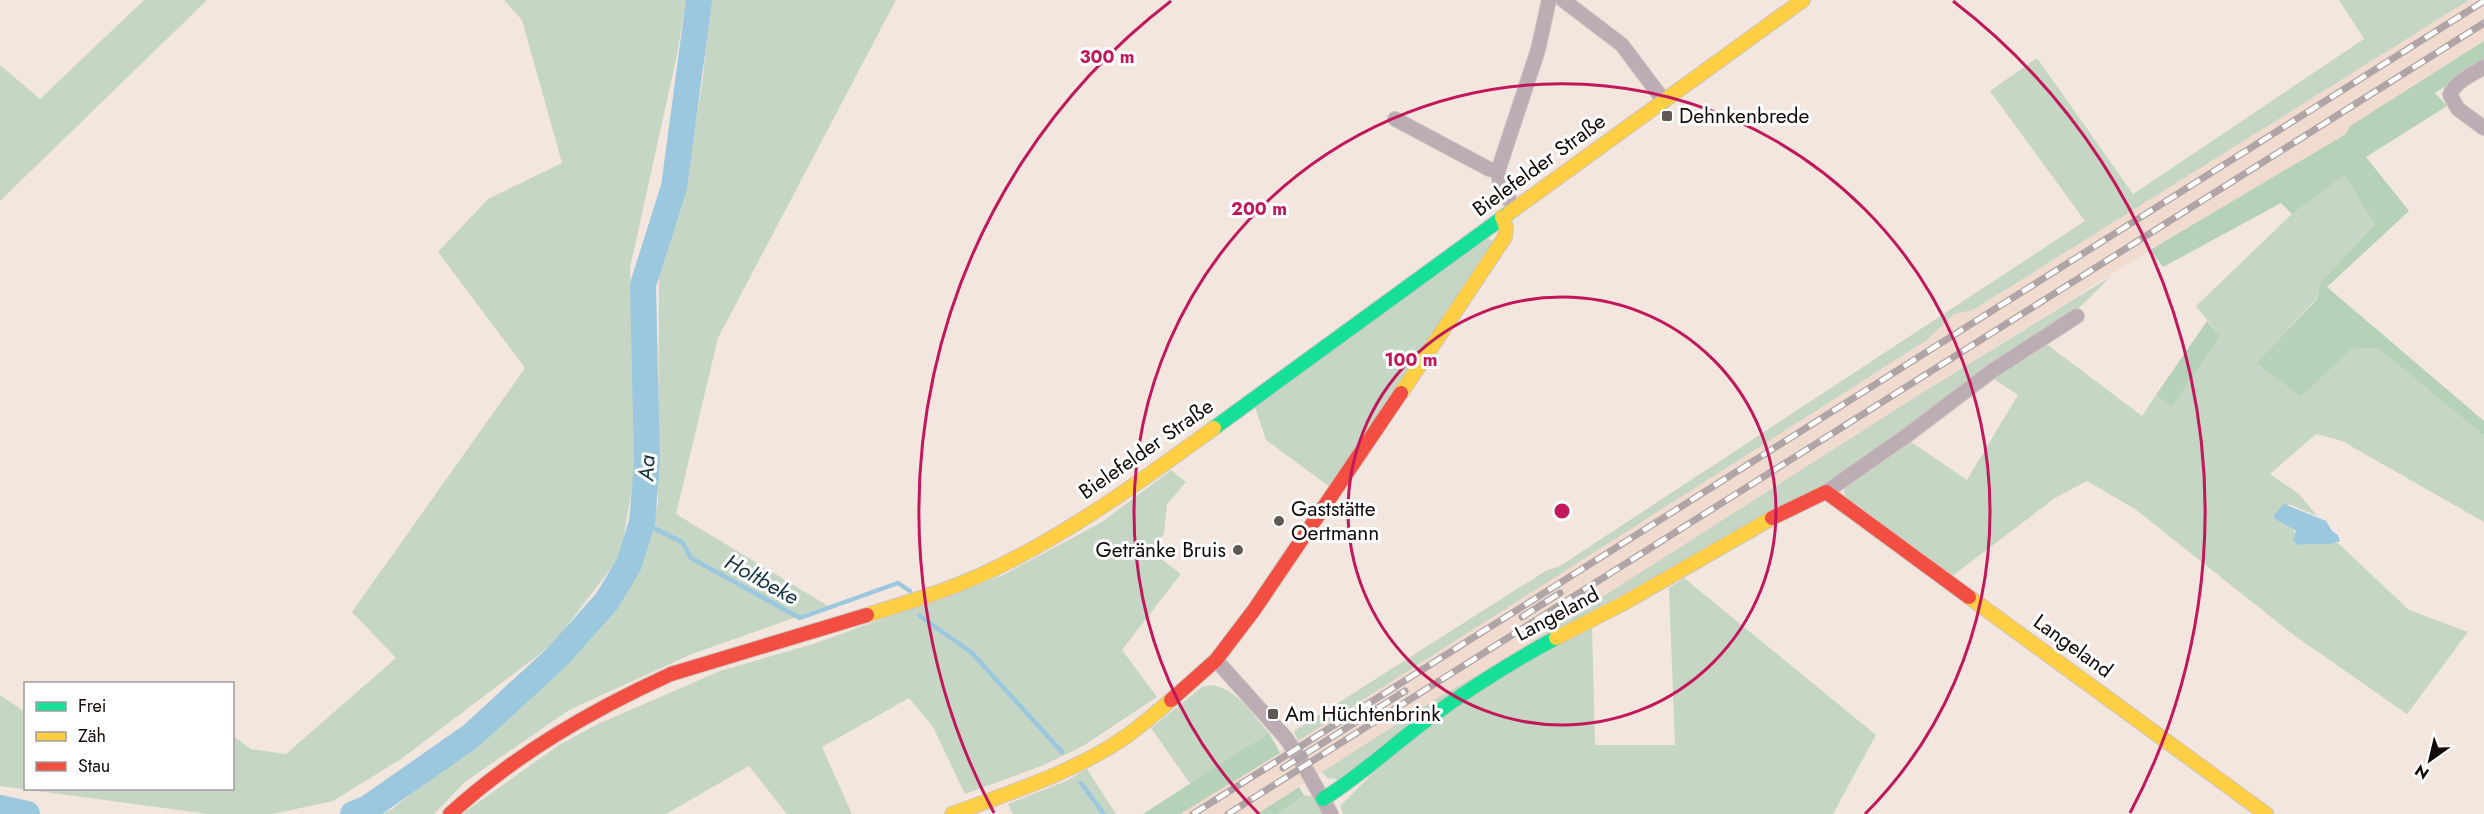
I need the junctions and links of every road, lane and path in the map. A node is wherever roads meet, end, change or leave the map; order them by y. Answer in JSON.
{"nodes":[{"id":1,"x":1549,"y":0,"type":"edge"},
{"id":2,"x":1563,"y":0,"type":"edge"},
{"id":3,"x":1803,"y":0,"type":"edge"},
{"id":4,"x":2484,"y":67,"type":"edge"},
{"id":5,"x":1664,"y":101,"type":"junction"},
{"id":6,"x":1395,"y":119,"type":"dead end"},
{"id":7,"x":2484,"y":128,"type":"edge"},
{"id":8,"x":1498,"y":171,"type":"junction"},
{"id":9,"x":1514,"y":208,"type":"junction"},
{"id":10,"x":1502,"y":217,"type":"junction"},
{"id":11,"x":2078,"y":316,"type":"dead end"},
{"id":12,"x":1826,"y":492,"type":"junction"},
{"id":13,"x":1216,"y":660,"type":"junction"},
{"id":14,"x":1323,"y":799,"type":"junction"},
{"id":15,"x":450,"y":814,"type":"edge"},
{"id":16,"x":951,"y":814,"type":"edge"},
{"id":17,"x":1330,"y":814,"type":"edge"},
{"id":18,"x":2266,"y":814,"type":"edge"}],
"edges":[{"from":1,"to":8,"type":"street"},
{"from":2,"to":5,"type":"street"},
{"from":3,"to":5,"type":"street","name":"Bielefelder Straße"},
{"from":4,"to":7,"type":"street"},
{"from":5,"to":9,"type":"street","name":"Bielefelder Straße"},
{"from":6,"to":8,"type":"street"},
{"from":8,"to":9,"type":"street"},
{"from":9,"to":10,"type":"street","name":"Bielefelder Straße"},
{"from":10,"to":13,"type":"street"},
{"from":10,"to":15,"type":"street","name":"Bielefelder Straße"},
{"from":11,"to":12,"type":"street","name":"Langeland"},
{"from":12,"to":14,"type":"street","name":"Langeland"},
{"from":12,"to":18,"type":"street","name":"Langeland"},
{"from":13,"to":14,"type":"street"},
{"from":13,"to":16,"type":"street"},
{"from":14,"to":17,"type":"street"}]}
